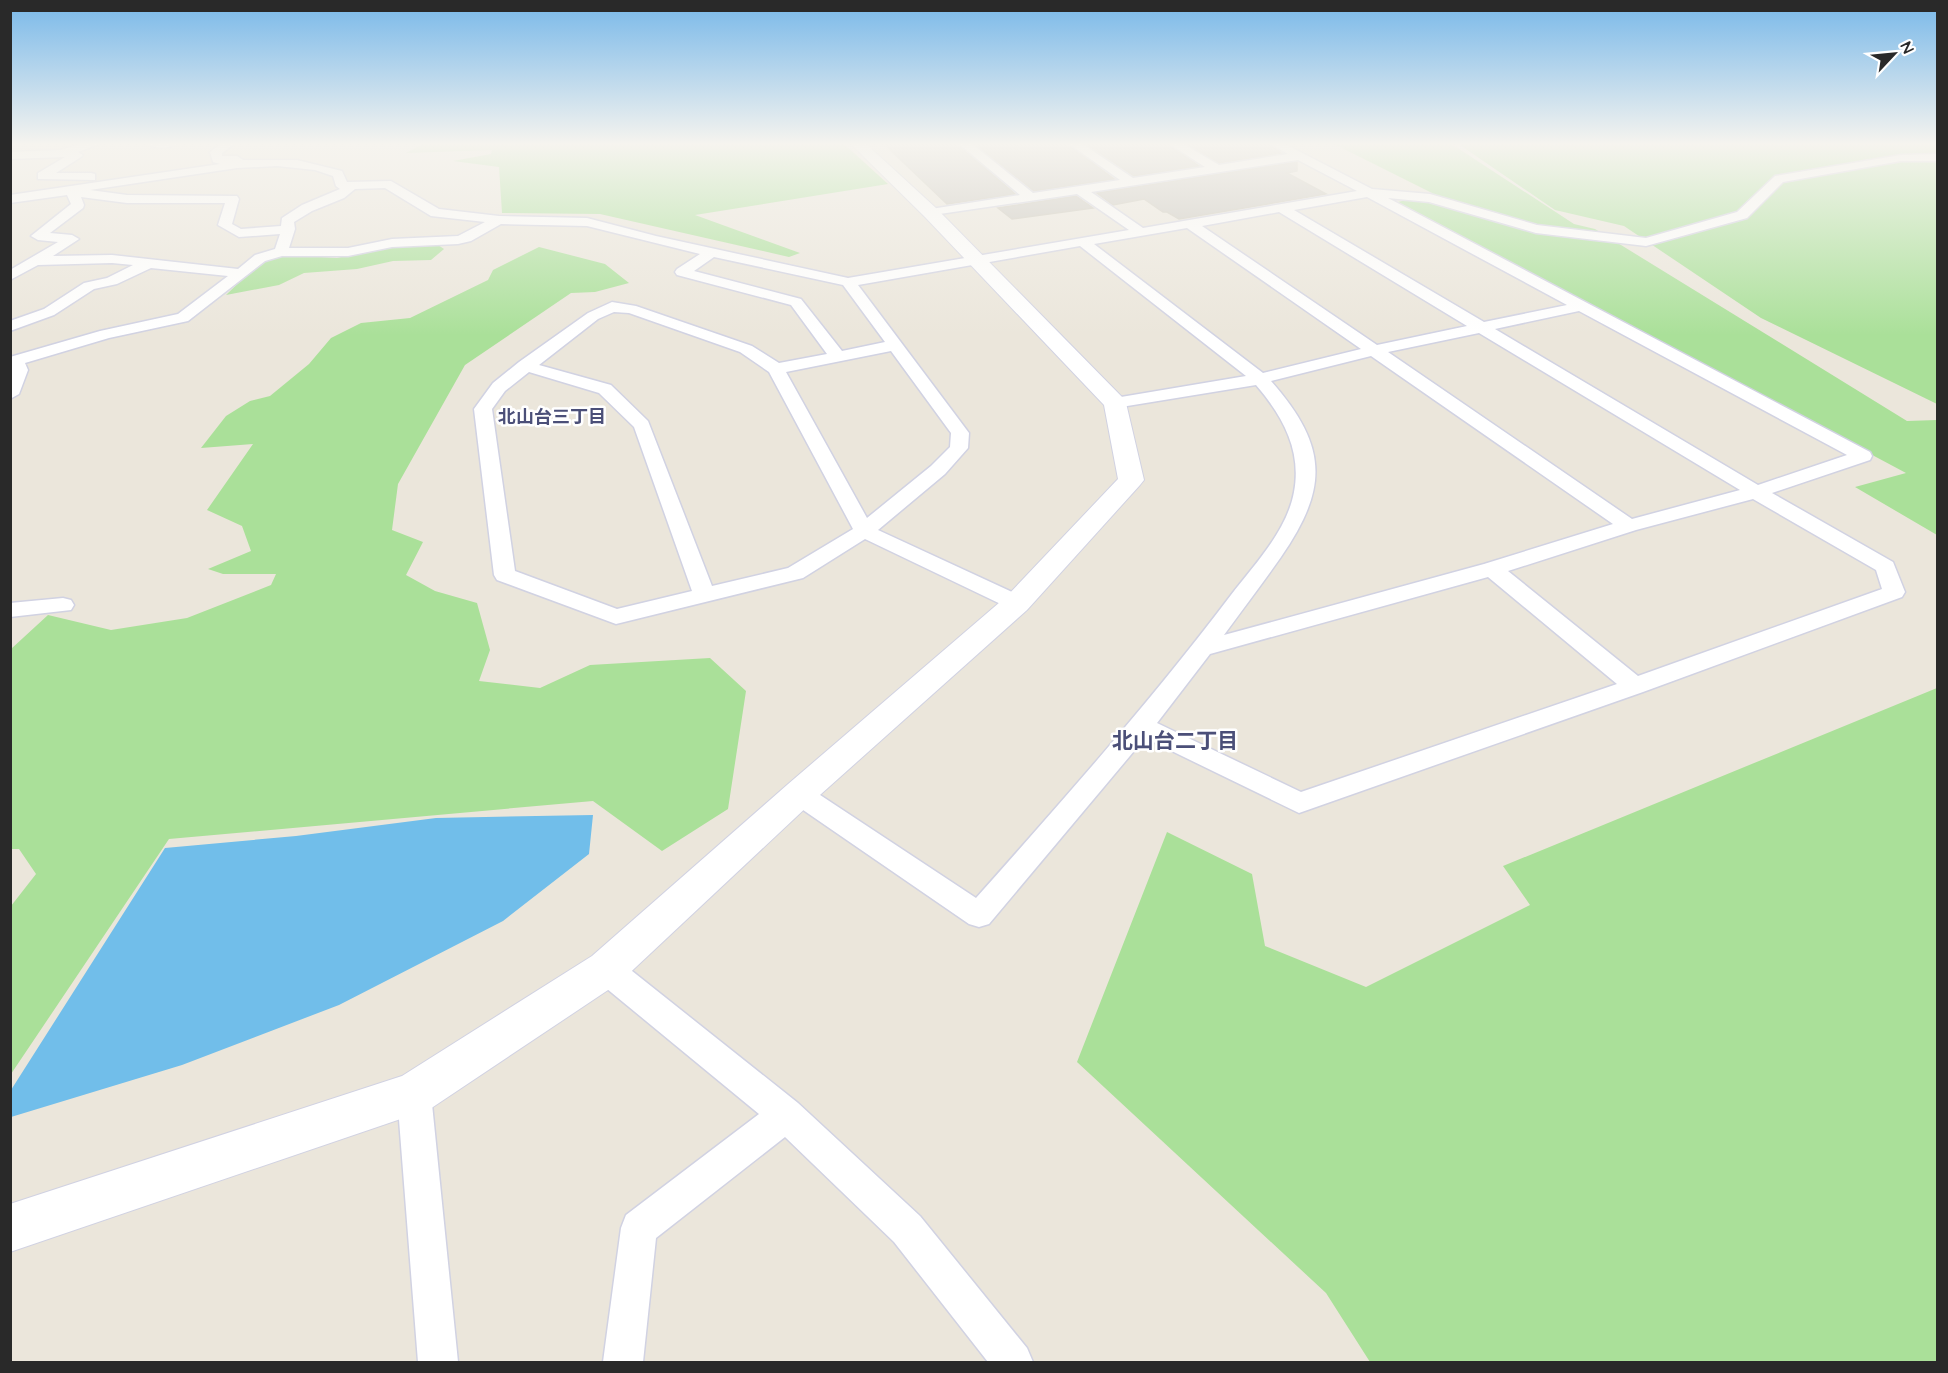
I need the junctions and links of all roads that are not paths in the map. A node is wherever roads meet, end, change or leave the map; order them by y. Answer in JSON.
{"nodes":[{"id":1,"x":75,"y":207,"type":"edge"},
{"id":2,"x":231,"y":207,"type":"edge"},
{"id":3,"x":309,"y":207,"type":"edge"},
{"id":4,"x":426,"y":207,"type":"edge"},
{"id":5,"x":925,"y":207,"type":"edge"},
{"id":6,"x":971,"y":207,"type":"edge"},
{"id":7,"x":1104,"y":207,"type":"edge"},
{"id":8,"x":1280,"y":207,"type":"joint"},
{"id":9,"x":1396,"y":207,"type":"edge"},
{"id":10,"x":1462,"y":207,"type":"edge"},
{"id":11,"x":1750,"y":207,"type":"edge"},
{"id":12,"x":931,"y":213,"type":"junction"},
{"id":13,"x":500,"y":220,"type":"junction"},
{"id":14,"x":1189,"y":223,"type":"junction"},
{"id":15,"x":288,"y":230,"type":"junction"},
{"id":16,"x":1138,"y":231,"type":"junction"},
{"id":17,"x":1082,"y":241,"type":"junction"},
{"id":18,"x":281,"y":252,"type":"junction"},
{"id":19,"x":713,"y":252,"type":"junction"},
{"id":20,"x":976,"y":258,"type":"junction"},
{"id":21,"x":38,"y":261,"type":"junction"},
{"id":22,"x":149,"y":263,"type":"junction"},
{"id":23,"x":239,"y":273,"type":"junction"},
{"id":24,"x":10,"y":276,"type":"edge"},
{"id":25,"x":848,"y":282,"type":"junction"},
{"id":26,"x":1582,"y":306,"type":"junction"},
{"id":27,"x":10,"y":326,"type":"edge"},
{"id":28,"x":1482,"y":327,"type":"junction"},
{"id":29,"x":896,"y":345,"type":"junction"},
{"id":30,"x":1376,"y":350,"type":"junction"},
{"id":31,"x":838,"y":357,"type":"junction"},
{"id":32,"x":13,"y":361,"type":"edge"},
{"id":33,"x":525,"y":366,"type":"junction"},
{"id":34,"x":776,"y":369,"type":"junction"},
{"id":35,"x":1260,"y":379,"type":"junction"},
{"id":36,"x":10,"y":394,"type":"edge"},
{"id":37,"x":1115,"y":403,"type":"junction"},
{"id":38,"x":1756,"y":492,"type":"junction"},
{"id":39,"x":1629,"y":526,"type":"junction"},
{"id":40,"x":864,"y":531,"type":"junction"},
{"id":41,"x":1492,"y":569,"type":"junction"},
{"id":42,"x":705,"y":596,"type":"junction"},
{"id":43,"x":1017,"y":603,"type":"junction"},
{"id":44,"x":63,"y":605,"type":"dead end"},
{"id":45,"x":10,"y":610,"type":"edge"},
{"id":46,"x":1202,"y":649,"type":"junction"},
{"id":47,"x":1635,"y":686,"type":"junction"},
{"id":48,"x":1142,"y":726,"type":"junction"},
{"id":49,"x":799,"y":794,"type":"junction"},
{"id":50,"x":606,"y":969,"type":"junction"},
{"id":51,"x":414,"y":1094,"type":"junction"},
{"id":52,"x":786,"y":1115,"type":"junction"},
{"id":53,"x":10,"y":1228,"type":"edge"},
{"id":54,"x":438,"y":1362,"type":"edge"},
{"id":55,"x":623,"y":1362,"type":"edge"},
{"id":56,"x":1013,"y":1362,"type":"edge"}],
"edges":[{"from":1,"to":21,"type":"street"},
{"from":2,"to":15,"type":"street"},
{"from":3,"to":15,"type":"street"},
{"from":4,"to":13,"type":"street"},
{"from":5,"to":12,"type":"street"},
{"from":6,"to":12,"type":"street"},
{"from":7,"to":16,"type":"street"},
{"from":8,"to":14,"type":"street"},
{"from":8,"to":28,"type":"street"},
{"from":9,"to":26,"type":"street"},
{"from":10,"to":11,"type":"street"},
{"from":12,"to":20,"type":"street"},
{"from":13,"to":18,"type":"street"},
{"from":13,"to":19,"type":"street"},
{"from":14,"to":16,"type":"street"},
{"from":14,"to":30,"type":"street"},
{"from":15,"to":18,"type":"street"},
{"from":16,"to":17,"type":"street"},
{"from":17,"to":20,"type":"street"},
{"from":17,"to":35,"type":"street"},
{"from":18,"to":23,"type":"street"},
{"from":19,"to":25,"type":"street"},
{"from":19,"to":31,"type":"street"},
{"from":20,"to":25,"type":"street"},
{"from":20,"to":37,"type":"street"},
{"from":21,"to":22,"type":"street"},
{"from":21,"to":24,"type":"street"},
{"from":22,"to":23,"type":"street"},
{"from":22,"to":27,"type":"street"},
{"from":23,"to":32,"type":"street"},
{"from":25,"to":29,"type":"street"},
{"from":26,"to":28,"type":"street"},
{"from":26,"to":38,"type":"street"},
{"from":28,"to":30,"type":"street"},
{"from":28,"to":38,"type":"street"},
{"from":29,"to":31,"type":"street"},
{"from":29,"to":40,"type":"street"},
{"from":30,"to":35,"type":"street"},
{"from":30,"to":39,"type":"street"},
{"from":31,"to":34,"type":"street"},
{"from":32,"to":36,"type":"street"},
{"from":33,"to":34,"type":"street"},
{"from":33,"to":42,"type":"street"},
{"from":33,"to":42,"type":"street"},
{"from":34,"to":40,"type":"street"},
{"from":35,"to":37,"type":"street"},
{"from":35,"to":46,"type":"street"},
{"from":37,"to":43,"type":"street"},
{"from":38,"to":39,"type":"street"},
{"from":38,"to":47,"type":"street"},
{"from":39,"to":41,"type":"street"},
{"from":40,"to":42,"type":"street"},
{"from":40,"to":43,"type":"street"},
{"from":41,"to":46,"type":"street"},
{"from":41,"to":47,"type":"street"},
{"from":43,"to":49,"type":"street"},
{"from":44,"to":45,"type":"street"},
{"from":46,"to":48,"type":"street"},
{"from":47,"to":48,"type":"street"},
{"from":48,"to":49,"type":"street"},
{"from":49,"to":50,"type":"street"},
{"from":50,"to":51,"type":"street"},
{"from":50,"to":52,"type":"street"},
{"from":51,"to":53,"type":"street"},
{"from":51,"to":54,"type":"street"},
{"from":52,"to":55,"type":"street"},
{"from":52,"to":56,"type":"street"}]}
